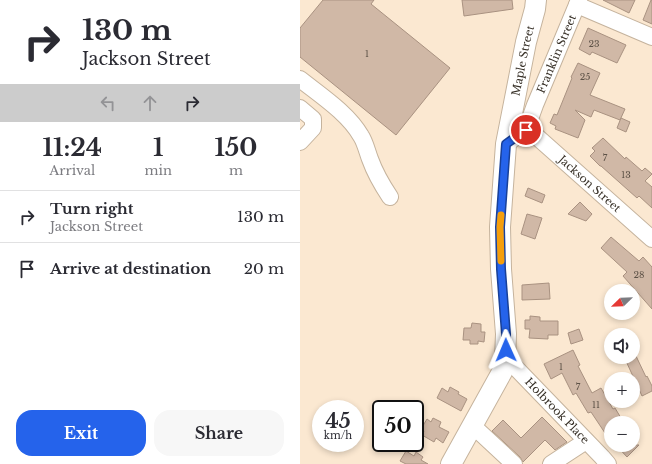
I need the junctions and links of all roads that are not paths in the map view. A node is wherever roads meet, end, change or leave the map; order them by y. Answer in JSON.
{"nodes":[{"id":1,"x":536,"y":0,"type":"edge"},
{"id":2,"x":578,"y":3,"type":"edge"},
{"id":3,"x":652,"y":37,"type":"edge"},
{"id":4,"x":300,"y":79,"type":"edge"},
{"id":5,"x":300,"y":108,"type":"edge"},
{"id":6,"x":526,"y":130,"type":"junction"},
{"id":7,"x":300,"y":142,"type":"edge"},
{"id":8,"x":506,"y":144,"type":"junction"},
{"id":9,"x":390,"y":197,"type":"dead end"},
{"id":10,"x":652,"y":239,"type":"edge"},
{"id":11,"x":505,"y":360,"type":"junction"},
{"id":12,"x":472,"y":425,"type":"junction"},
{"id":13,"x":586,"y":441,"type":"junction"},
{"id":14,"x":450,"y":464,"type":"edge"},
{"id":15,"x":514,"y":464,"type":"edge"},
{"id":16,"x":551,"y":464,"type":"edge"},
{"id":17,"x":608,"y":464,"type":"edge"}],
"edges":[{"from":1,"to":8,"type":"main road","name":"Maple Street"},
{"from":2,"to":3,"type":"street"},
{"from":2,"to":6,"type":"street","name":"Franklin Street"},
{"from":4,"to":9,"type":"street"},
{"from":5,"to":7,"type":"street"},
{"from":6,"to":8,"type":"street"},
{"from":6,"to":10,"type":"street","name":"Jackson Street"},
{"from":8,"to":11,"type":"main road"},
{"from":11,"to":12,"type":"main road"},
{"from":11,"to":13,"type":"street","name":"Holbrook Place"},
{"from":12,"to":14,"type":"main road"},
{"from":12,"to":15,"type":"street"},
{"from":13,"to":16,"type":"street"},
{"from":13,"to":17,"type":"street","name":"Holbrook Place"}]}
